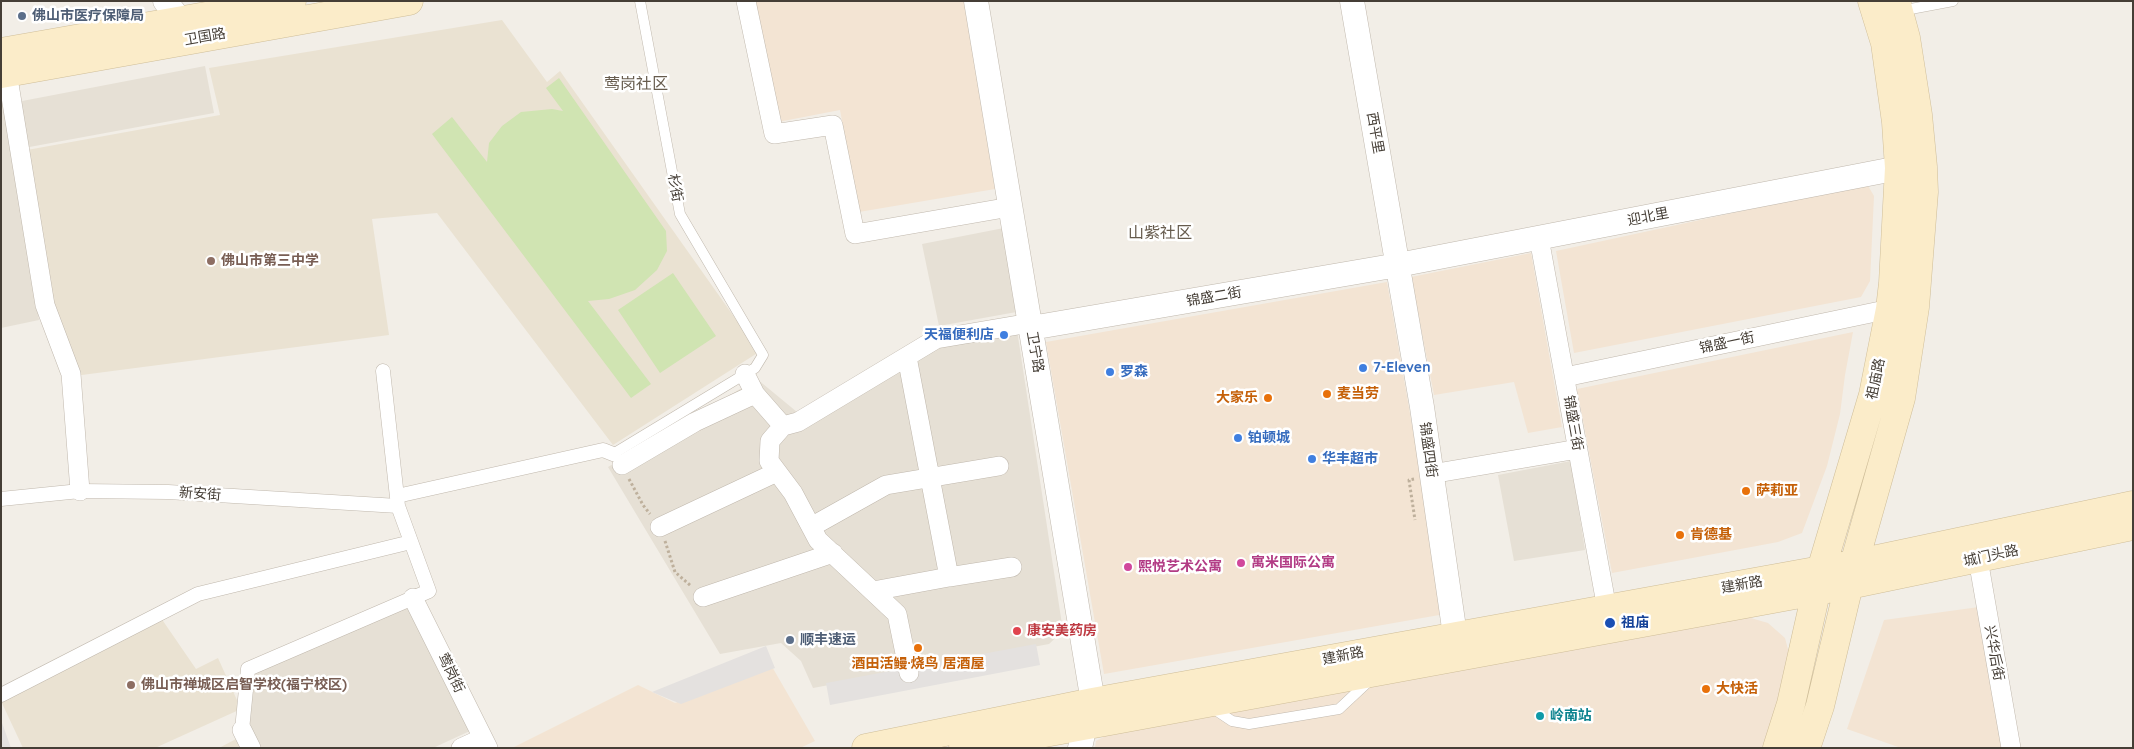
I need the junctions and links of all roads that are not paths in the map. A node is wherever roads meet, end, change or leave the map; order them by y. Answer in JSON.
{"nodes":[{"id":1,"x":292,"y":1,"type":"edge"},
{"id":2,"x":409,"y":1,"type":"edge"},
{"id":3,"x":640,"y":1,"type":"edge"},
{"id":4,"x":746,"y":1,"type":"edge"},
{"id":5,"x":976,"y":1,"type":"edge"},
{"id":6,"x":1352,"y":1,"type":"edge"},
{"id":7,"x":1872,"y":1,"type":"edge"},
{"id":8,"x":1954,"y":1,"type":"edge"},
{"id":9,"x":1897,"y":6,"type":"edge"},
{"id":10,"x":174,"y":12,"type":"edge"},
{"id":11,"x":3,"y":66,"type":"edge"},
{"id":12,"x":1899,"y":168,"type":"junction"},
{"id":13,"x":1010,"y":207,"type":"junction"},
{"id":14,"x":1539,"y":238,"type":"junction"},
{"id":15,"x":1398,"y":265,"type":"junction"},
{"id":16,"x":1890,"y":309,"type":"junction"},
{"id":17,"x":1030,"y":325,"type":"junction"},
{"id":18,"x":907,"y":357,"type":"junction"},
{"id":19,"x":383,"y":371,"type":"dead end"},
{"id":20,"x":745,"y":374,"type":"junction"},
{"id":21,"x":1564,"y":377,"type":"junction"},
{"id":22,"x":755,"y":394,"type":"junction"},
{"id":23,"x":783,"y":426,"type":"junction"},
{"id":24,"x":1578,"y":449,"type":"junction"},
{"id":25,"x":618,"y":460,"type":"junction"},
{"id":26,"x":999,"y":466,"type":"dead end"},
{"id":27,"x":777,"y":472,"type":"junction"},
{"id":28,"x":1431,"y":474,"type":"junction"},
{"id":29,"x":930,"y":476,"type":"junction"},
{"id":30,"x":80,"y":491,"type":"junction"},
{"id":31,"x":1,"y":499,"type":"edge"},
{"id":32,"x":397,"y":501,"type":"junction"},
{"id":33,"x":2133,"y":505,"type":"edge"},
{"id":34,"x":2133,"y":526,"type":"edge"},
{"id":35,"x":660,"y":527,"type":"dead end"},
{"id":36,"x":811,"y":527,"type":"junction"},
{"id":37,"x":412,"y":542,"type":"junction"},
{"id":38,"x":833,"y":553,"type":"junction"},
{"id":39,"x":1978,"y":558,"type":"junction"},
{"id":40,"x":1012,"y":567,"type":"dead end"},
{"id":41,"x":1851,"y":575,"type":"junction"},
{"id":42,"x":949,"y":577,"type":"junction"},
{"id":43,"x":1818,"y":580,"type":"junction"},
{"id":44,"x":873,"y":591,"type":"junction"},
{"id":45,"x":703,"y":597,"type":"dead end"},
{"id":46,"x":414,"y":598,"type":"junction"},
{"id":47,"x":1607,"y":609,"type":"junction"},
{"id":48,"x":1455,"y":635,"type":"junction"},
{"id":49,"x":908,"y":673,"type":"dead end"},
{"id":50,"x":1,"y":695,"type":"edge"},
{"id":51,"x":1086,"y":725,"type":"edge"},
{"id":52,"x":242,"y":730,"type":"joint"},
{"id":53,"x":485,"y":743,"type":"edge"},
{"id":54,"x":251,"y":748,"type":"edge"},
{"id":55,"x":461,"y":748,"type":"edge"},
{"id":56,"x":866,"y":748,"type":"edge"},
{"id":57,"x":963,"y":748,"type":"edge"},
{"id":58,"x":1777,"y":748,"type":"edge"},
{"id":59,"x":1806,"y":748,"type":"edge"},
{"id":60,"x":2011,"y":748,"type":"edge"}],
"edges":[{"from":1,"to":10,"type":"main road","name":"卫国路"},
{"from":2,"to":11,"type":"main road","name":"卫国路"},
{"from":3,"to":20,"type":"lane","name":"杉街"},
{"from":4,"to":13,"type":"street"},
{"from":5,"to":13,"type":"street","name":"卫宁路"},
{"from":6,"to":15,"type":"street","name":"西平里"},
{"from":7,"to":12,"type":"main road","name":"祖庙路"},
{"from":8,"to":9,"type":"lane"},
{"from":9,"to":41,"type":"main road","name":"祖庙路"},
{"from":10,"to":11,"type":"main road","name":"卫国路"},
{"from":11,"to":30,"type":"street"},
{"from":12,"to":14,"type":"street","name":"迎北里"},
{"from":12,"to":16,"type":"main road","name":"祖庙路"},
{"from":13,"to":17,"type":"street","name":"卫宁路"},
{"from":14,"to":15,"type":"street","name":"迎北里"},
{"from":14,"to":21,"type":"street","name":"锦盛三街"},
{"from":15,"to":17,"type":"street","name":"锦盛二街"},
{"from":15,"to":28,"type":"street","name":"锦盛四街"},
{"from":16,"to":21,"type":"street","name":"锦盛一街"},
{"from":16,"to":43,"type":"main road","name":"祖庙路"},
{"from":17,"to":18,"type":"street"},
{"from":17,"to":51,"type":"street","name":"卫宁路"},
{"from":18,"to":23,"type":"street"},
{"from":18,"to":29,"type":"street"},
{"from":19,"to":32,"type":"street"},
{"from":20,"to":22,"type":"street"},
{"from":20,"to":25,"type":"lane"},
{"from":21,"to":24,"type":"street","name":"锦盛三街"},
{"from":22,"to":23,"type":"street"},
{"from":22,"to":25,"type":"street"},
{"from":23,"to":27,"type":"street"},
{"from":24,"to":28,"type":"street"},
{"from":24,"to":47,"type":"street","name":"锦盛三街"},
{"from":25,"to":32,"type":"street","name":"新安街"},
{"from":26,"to":29,"type":"street"},
{"from":27,"to":35,"type":"street"},
{"from":27,"to":36,"type":"street"},
{"from":28,"to":48,"type":"street","name":"锦盛四街"},
{"from":29,"to":36,"type":"street"},
{"from":29,"to":42,"type":"street"},
{"from":30,"to":31,"type":"street","name":"新安街"},
{"from":30,"to":32,"type":"street","name":"新安街"},
{"from":32,"to":37,"type":"street"},
{"from":33,"to":41,"type":"main road","name":"城门头路"},
{"from":34,"to":39,"type":"main road","name":"城门头路"},
{"from":36,"to":38,"type":"street"},
{"from":37,"to":46,"type":"street"},
{"from":37,"to":50,"type":"street"},
{"from":38,"to":44,"type":"street"},
{"from":38,"to":45,"type":"street"},
{"from":39,"to":41,"type":"main road","name":"城门头路"},
{"from":39,"to":60,"type":"street","name":"兴华后街"},
{"from":40,"to":42,"type":"street"},
{"from":41,"to":43,"type":"main road","name":"建新路"},
{"from":41,"to":59,"type":"main road","name":"祖庙路"},
{"from":42,"to":44,"type":"street"},
{"from":43,"to":47,"type":"main road","name":"建新路"},
{"from":43,"to":51,"type":"main road","name":"建新路"},
{"from":43,"to":58,"type":"main road","name":"祖庙路"},
{"from":44,"to":49,"type":"street"},
{"from":46,"to":52,"type":"street"},
{"from":46,"to":53,"type":"street","name":"莺岗街"},
{"from":47,"to":48,"type":"main road","name":"建新路"},
{"from":48,"to":51,"type":"main road","name":"建新路"},
{"from":51,"to":56,"type":"main road","name":"建新路"},
{"from":51,"to":57,"type":"main road","name":"建新路"},
{"from":52,"to":54,"type":"street"},
{"from":53,"to":55,"type":"street"}]}
